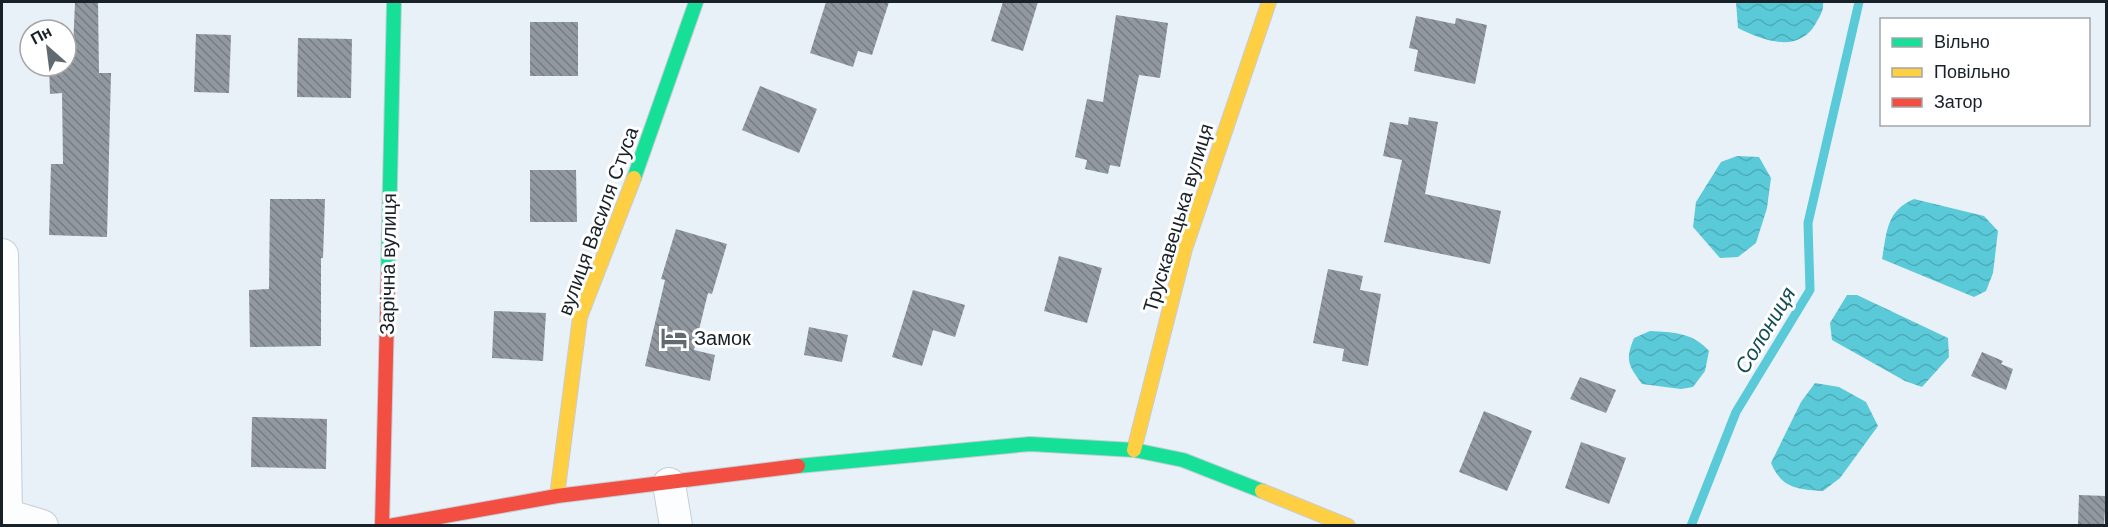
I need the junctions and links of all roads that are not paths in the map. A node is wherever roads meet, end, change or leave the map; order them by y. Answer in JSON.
{"nodes":[{"id":1,"x":394,"y":2,"type":"edge"},
{"id":2,"x":696,"y":2,"type":"edge"},
{"id":3,"x":1269,"y":2,"type":"edge"},
{"id":4,"x":2,"y":255,"type":"edge"},
{"id":5,"x":1134,"y":450,"type":"junction"},
{"id":6,"x":669,"y":484,"type":"junction"},
{"id":7,"x":557,"y":496,"type":"junction"},
{"id":8,"x":4,"y":515,"type":"edge"},
{"id":9,"x":42,"y":525,"type":"edge"},
{"id":10,"x":382,"y":525,"type":"edge"},
{"id":11,"x":389,"y":525,"type":"edge"},
{"id":12,"x":676,"y":525,"type":"edge"},
{"id":13,"x":1348,"y":525,"type":"edge"}],
"edges":[{"from":1,"to":10,"type":"street","name":"Зарічна вулиця"},
{"from":2,"to":7,"type":"street","name":"вулиця Василя Стуса"},
{"from":3,"to":5,"type":"street","name":"Трускавецька вулиця"},
{"from":4,"to":8,"type":"street"},
{"from":5,"to":6,"type":"street"},
{"from":5,"to":13,"type":"street"},
{"from":6,"to":7,"type":"street"},
{"from":6,"to":12,"type":"street"},
{"from":7,"to":11,"type":"street"},
{"from":8,"to":9,"type":"street"}]}
